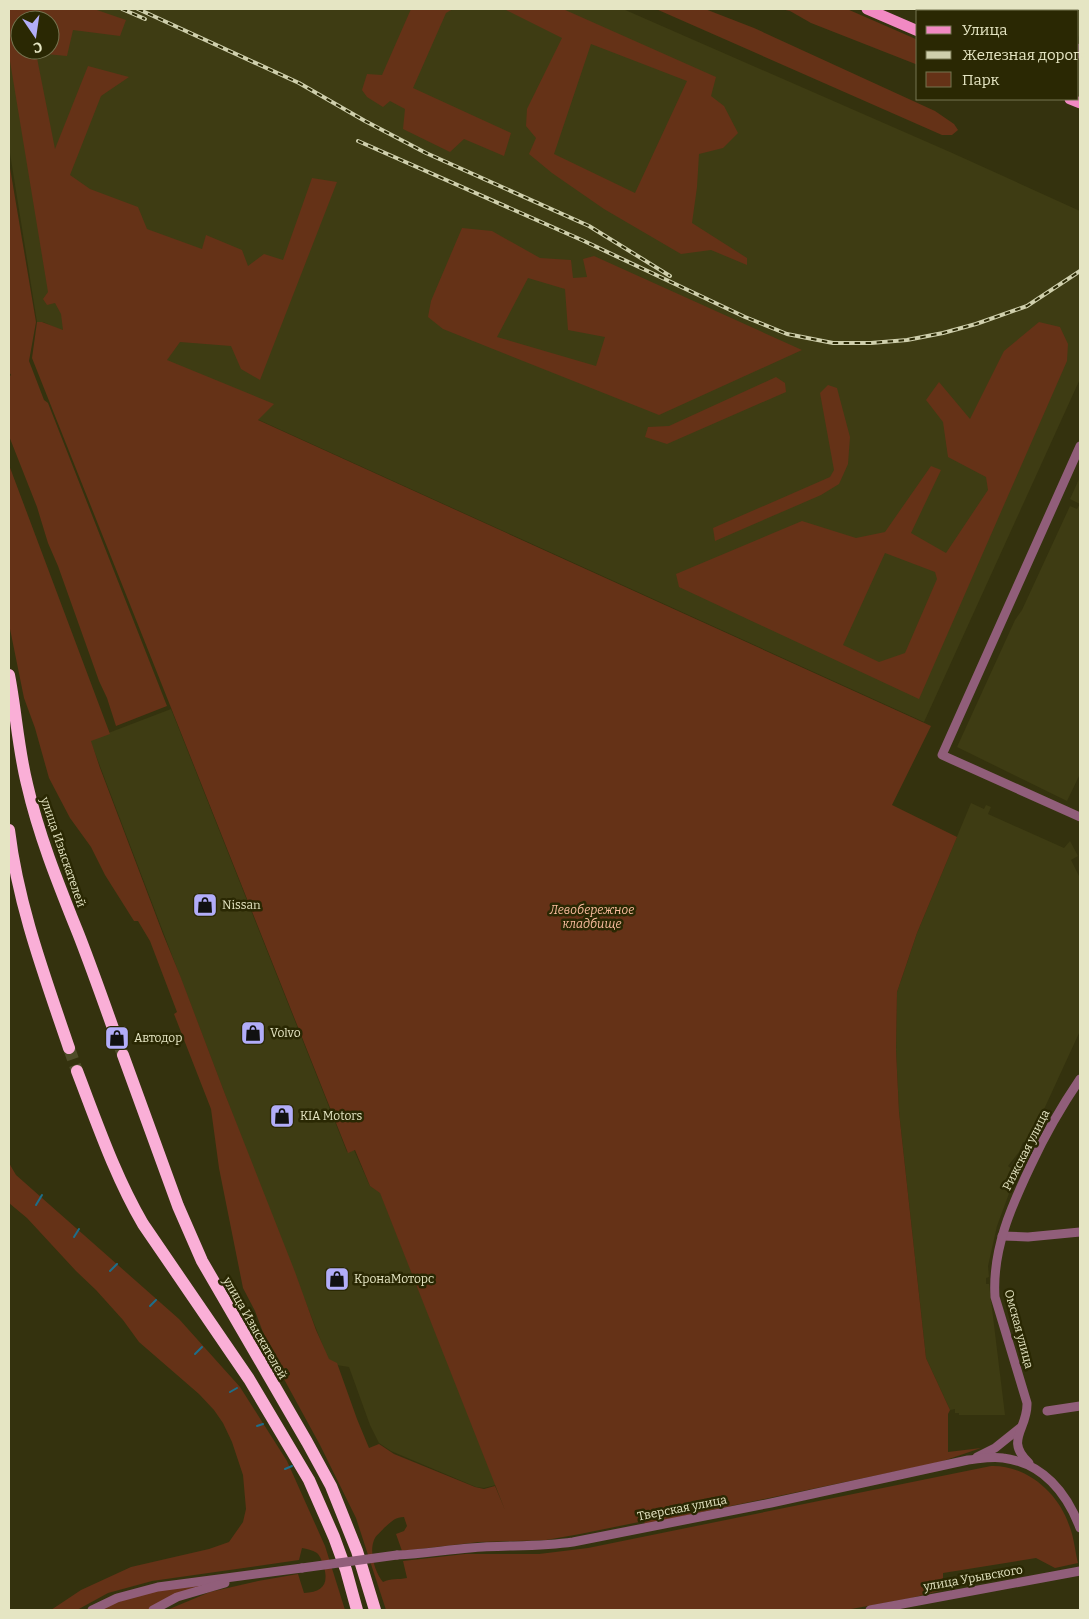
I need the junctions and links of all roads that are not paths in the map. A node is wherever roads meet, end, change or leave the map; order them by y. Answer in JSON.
{"nodes":[{"id":1,"x":867,"y":9,"type":"edge"},
{"id":2,"x":886,"y":9,"type":"edge"},
{"id":3,"x":916,"y":22,"type":"edge"},
{"id":4,"x":916,"y":30,"type":"edge"},
{"id":5,"x":1080,"y":446,"type":"edge"},
{"id":6,"x":9,"y":675,"type":"edge"},
{"id":7,"x":1080,"y":817,"type":"edge"},
{"id":8,"x":9,"y":830,"type":"edge"},
{"id":9,"x":114,"y":1031,"type":"tunnel mouth"},
{"id":10,"x":69,"y":1048,"type":"tunnel mouth"},
{"id":11,"x":123,"y":1055,"type":"tunnel mouth"},
{"id":12,"x":78,"y":1071,"type":"tunnel mouth"},
{"id":13,"x":1080,"y":1079,"type":"edge"},
{"id":14,"x":1080,"y":1232,"type":"edge"},
{"id":15,"x":1002,"y":1236,"type":"junction"},
{"id":16,"x":1080,"y":1406,"type":"edge"},
{"id":17,"x":1047,"y":1411,"type":"dead end"},
{"id":18,"x":1020,"y":1427,"type":"junction"},
{"id":19,"x":968,"y":1460,"type":"junction"},
{"id":20,"x":1034,"y":1468,"type":"junction"},
{"id":21,"x":1080,"y":1528,"type":"edge"},
{"id":22,"x":302,"y":1568,"type":"junction"},
{"id":23,"x":1080,"y":1571,"type":"edge"},
{"id":24,"x":92,"y":1610,"type":"edge"},
{"id":25,"x":153,"y":1610,"type":"edge"},
{"id":26,"x":357,"y":1610,"type":"edge"},
{"id":27,"x":375,"y":1610,"type":"edge"},
{"id":28,"x":870,"y":1610,"type":"edge"}],
"edges":[{"from":1,"to":4,"type":"main road"},
{"from":2,"to":3,"type":"main road"},
{"from":5,"to":7,"type":"street"},
{"from":6,"to":9,"type":"highway","name":"улица Изыскателей"},
{"from":8,"to":10,"type":"highway"},
{"from":11,"to":27,"type":"highway","name":"улица Изыскателей"},
{"from":12,"to":26,"type":"highway"},
{"from":13,"to":15,"type":"street","name":"Рижская улица"},
{"from":14,"to":15,"type":"street"},
{"from":15,"to":18,"type":"street","name":"Омская улица"},
{"from":16,"to":17,"type":"street"},
{"from":18,"to":19,"type":"street"},
{"from":18,"to":20,"type":"street","name":"Омская улица"},
{"from":19,"to":20,"type":"street"},
{"from":19,"to":22,"type":"street","name":"Тверская улица","bridge":true},
{"from":20,"to":21,"type":"street"},
{"from":22,"to":24,"type":"street"},
{"from":22,"to":25,"type":"street"},
{"from":23,"to":28,"type":"street","name":"улица Урывского"}]}
